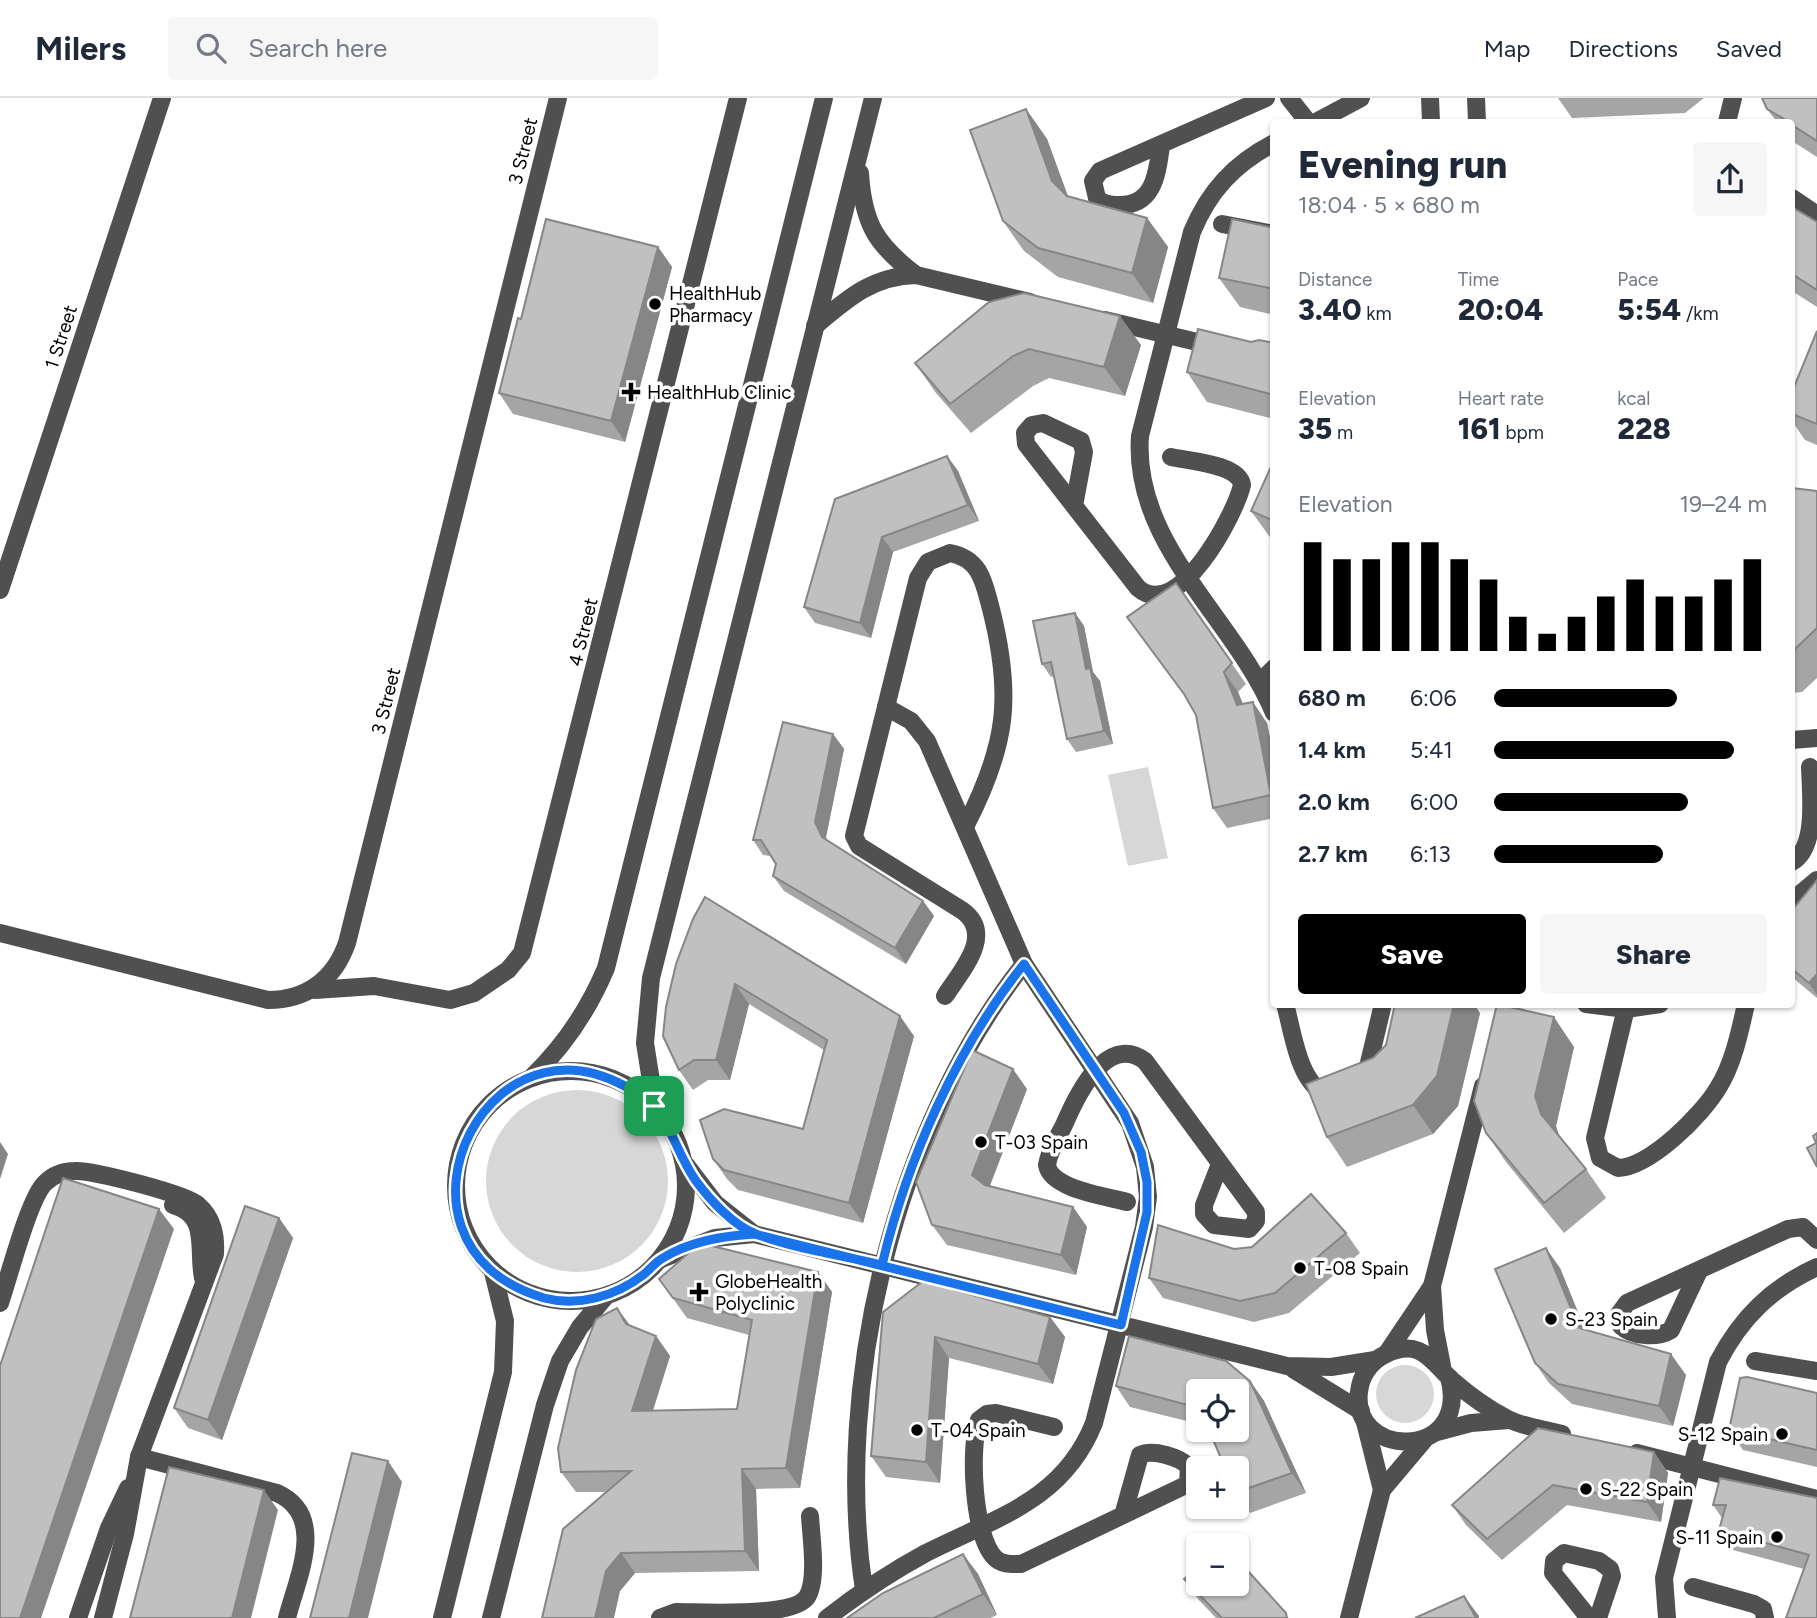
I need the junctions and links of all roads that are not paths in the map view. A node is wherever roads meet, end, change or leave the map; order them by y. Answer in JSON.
{"nodes":[{"id":1,"x":162,"y":98,"type":"edge"},
{"id":2,"x":558,"y":98,"type":"edge"},
{"id":3,"x":738,"y":98,"type":"edge"},
{"id":4,"x":824,"y":98,"type":"edge"},
{"id":5,"x":873,"y":98,"type":"edge"},
{"id":6,"x":1266,"y":98,"type":"edge"},
{"id":7,"x":1289,"y":98,"type":"edge"},
{"id":8,"x":1361,"y":98,"type":"edge"},
{"id":9,"x":1430,"y":98,"type":"edge"},
{"id":10,"x":1476,"y":98,"type":"edge"},
{"id":11,"x":1733,"y":98,"type":"edge"},
{"id":12,"x":1306,"y":119,"type":"edge"},
{"id":13,"x":1322,"y":119,"type":"edge"},
{"id":14,"x":1432,"y":119,"type":"edge"},
{"id":15,"x":1477,"y":119,"type":"edge"},
{"id":16,"x":1728,"y":119,"type":"edge"},
{"id":17,"x":1161,"y":146,"type":"dead end"},
{"id":18,"x":1270,"y":146,"type":"edge"},
{"id":19,"x":859,"y":153,"type":"junction"},
{"id":20,"x":1795,"y":200,"type":"edge"},
{"id":21,"x":1817,"y":215,"type":"edge"},
{"id":22,"x":1222,"y":224,"type":"dead end"},
{"id":23,"x":1270,"y":233,"type":"edge"},
{"id":24,"x":916,"y":275,"type":"junction"},
{"id":25,"x":1053,"y":308,"type":"edge"},
{"id":26,"x":1091,"y":317,"type":"edge"},
{"id":27,"x":815,"y":326,"type":"junction"},
{"id":28,"x":1166,"y":335,"type":"junction"},
{"id":29,"x":1233,"y":351,"type":"edge"},
{"id":30,"x":1171,"y":457,"type":"dead end"},
{"id":31,"x":1074,"y":506,"type":"junction"},
{"id":32,"x":1188,"y":576,"type":"junction"},
{"id":33,"x":0,"y":590,"type":"edge"},
{"id":34,"x":1270,"y":672,"type":"edge"},
{"id":35,"x":1260,"y":682,"type":"junction"},
{"id":36,"x":1270,"y":704,"type":"edge"},
{"id":37,"x":886,"y":707,"type":"junction"},
{"id":38,"x":1817,"y":738,"type":"edge"},
{"id":39,"x":1795,"y":740,"type":"edge"},
{"id":40,"x":1810,"y":767,"type":"dead end"},
{"id":41,"x":966,"y":825,"type":"junction"},
{"id":42,"x":1795,"y":860,"type":"edge"},
{"id":43,"x":1817,"y":880,"type":"edge"},
{"id":44,"x":1795,"y":898,"type":"edge"},
{"id":45,"x":0,"y":933,"type":"edge"},
{"id":46,"x":1024,"y":964,"type":"junction"},
{"id":47,"x":312,"y":990,"type":"junction"},
{"id":48,"x":945,"y":996,"type":"dead end"},
{"id":49,"x":1286,"y":1008,"type":"edge"},
{"id":50,"x":1382,"y":1008,"type":"edge"},
{"id":51,"x":1626,"y":1008,"type":"edge"},
{"id":52,"x":1745,"y":1008,"type":"edge"},
{"id":53,"x":1487,"y":1070,"type":"edge"},
{"id":54,"x":1094,"y":1073,"type":"junction"},
{"id":55,"x":532,"y":1077,"type":"junction"},
{"id":56,"x":654,"y":1106,"type":"junction"},
{"id":57,"x":684,"y":1163,"type":"junction"},
{"id":58,"x":1220,"y":1164,"type":"dead end"},
{"id":59,"x":1127,"y":1202,"type":"dead end"},
{"id":60,"x":754,"y":1234,"type":"junction"},
{"id":61,"x":1817,"y":1240,"type":"edge"},
{"id":62,"x":661,"y":1259,"type":"junction"},
{"id":63,"x":882,"y":1265,"type":"junction"},
{"id":64,"x":1817,"y":1267,"type":"edge"},
{"id":65,"x":493,"y":1272,"type":"junction"},
{"id":66,"x":1698,"y":1273,"type":"junction"},
{"id":67,"x":1433,"y":1286,"type":"junction"},
{"id":68,"x":606,"y":1296,"type":"junction"},
{"id":69,"x":0,"y":1303,"type":"edge"},
{"id":70,"x":1121,"y":1325,"type":"junction"},
{"id":71,"x":1381,"y":1357,"type":"junction"},
{"id":72,"x":1755,"y":1362,"type":"dead end"},
{"id":73,"x":1287,"y":1366,"type":"junction"},
{"id":74,"x":1817,"y":1371,"type":"edge"},
{"id":75,"x":1445,"y":1372,"type":"junction"},
{"id":76,"x":1362,"y":1415,"type":"junction"},
{"id":77,"x":1509,"y":1420,"type":"junction"},
{"id":78,"x":1054,"y":1427,"type":"dead end"},
{"id":79,"x":1431,"y":1435,"type":"junction"},
{"id":80,"x":1583,"y":1439,"type":"edge"},
{"id":81,"x":1623,"y":1450,"type":"edge"},
{"id":82,"x":139,"y":1457,"type":"junction"},
{"id":83,"x":1690,"y":1467,"type":"junction"},
{"id":84,"x":133,"y":1479,"type":"junction"},
{"id":85,"x":1382,"y":1490,"type":"junction"},
{"id":86,"x":1817,"y":1499,"type":"edge"},
{"id":87,"x":1124,"y":1512,"type":"dead end"},
{"id":88,"x":810,"y":1516,"type":"dead end"},
{"id":89,"x":979,"y":1528,"type":"junction"},
{"id":90,"x":1693,"y":1587,"type":"dead end"},
{"id":91,"x":864,"y":1590,"type":"junction"},
{"id":92,"x":78,"y":1618,"type":"edge"},
{"id":93,"x":103,"y":1618,"type":"edge"},
{"id":94,"x":288,"y":1618,"type":"edge"},
{"id":95,"x":442,"y":1618,"type":"edge"},
{"id":96,"x":491,"y":1618,"type":"edge"},
{"id":97,"x":660,"y":1618,"type":"edge"},
{"id":98,"x":827,"y":1618,"type":"edge"},
{"id":99,"x":1349,"y":1618,"type":"edge"},
{"id":100,"x":1589,"y":1618,"type":"edge"},
{"id":101,"x":1598,"y":1618,"type":"edge"},
{"id":102,"x":1667,"y":1618,"type":"edge"},
{"id":103,"x":1765,"y":1618,"type":"edge"}],
"edges":[{"from":1,"to":33,"type":"street","name":"1 Street"},
{"from":2,"to":47,"type":"street","name":"3 Street"},
{"from":3,"to":47,"type":"street","name":"4 Street"},
{"from":4,"to":55,"type":"street"},
{"from":5,"to":19,"type":"street"},
{"from":6,"to":17,"type":"street"},
{"from":7,"to":12,"type":"street"},
{"from":8,"to":13,"type":"street"},
{"from":9,"to":14,"type":"street"},
{"from":10,"to":15,"type":"street"},
{"from":11,"to":16,"type":"street"},
{"from":18,"to":28,"type":"street"},
{"from":19,"to":24,"type":"street"},
{"from":19,"to":27,"type":"street"},
{"from":20,"to":21,"type":"street"},
{"from":22,"to":23,"type":"street"},
{"from":24,"to":25,"type":"street"},
{"from":24,"to":27,"type":"street"},
{"from":26,"to":28,"type":"street"},
{"from":27,"to":56,"type":"street"},
{"from":28,"to":29,"type":"street"},
{"from":28,"to":32,"type":"street"},
{"from":30,"to":32,"type":"street"},
{"from":31,"to":31,"type":"street"},
{"from":31,"to":32,"type":"street"},
{"from":32,"to":35,"type":"street"},
{"from":34,"to":35,"type":"street"},
{"from":35,"to":36,"type":"street"},
{"from":37,"to":41,"type":"street"},
{"from":37,"to":41,"type":"street"},
{"from":37,"to":48,"type":"street"},
{"from":38,"to":39,"type":"street"},
{"from":40,"to":42,"type":"street"},
{"from":41,"to":46,"type":"street"},
{"from":43,"to":44,"type":"street"},
{"from":45,"to":47,"type":"street","name":"3 Street"},
{"from":46,"to":54,"type":"street"},
{"from":46,"to":63,"type":"street"},
{"from":49,"to":50,"type":"street"},
{"from":51,"to":52,"type":"street"},
{"from":53,"to":67,"type":"street"},
{"from":54,"to":58,"type":"street"},
{"from":54,"to":59,"type":"street"},
{"from":54,"to":70,"type":"street"},
{"from":55,"to":56,"type":"street"},
{"from":55,"to":65,"type":"street"},
{"from":56,"to":57,"type":"street"},
{"from":57,"to":60,"type":"street"},
{"from":57,"to":62,"type":"street"},
{"from":60,"to":62,"type":"street"},
{"from":60,"to":63,"type":"street"},
{"from":61,"to":66,"type":"street"},
{"from":62,"to":68,"type":"street"},
{"from":63,"to":70,"type":"street"},
{"from":63,"to":91,"type":"street"},
{"from":64,"to":83,"type":"street"},
{"from":65,"to":68,"type":"street"},
{"from":65,"to":95,"type":"street"},
{"from":66,"to":66,"type":"street"},
{"from":67,"to":71,"type":"street"},
{"from":67,"to":75,"type":"street"},
{"from":68,"to":96,"type":"street"},
{"from":69,"to":82,"type":"street"},
{"from":70,"to":73,"type":"street"},
{"from":70,"to":89,"type":"street"},
{"from":71,"to":73,"type":"street"},
{"from":71,"to":75,"type":"street"},
{"from":71,"to":76,"type":"street"},
{"from":72,"to":74,"type":"street"},
{"from":73,"to":76,"type":"street"},
{"from":75,"to":77,"type":"street"},
{"from":75,"to":79,"type":"street"},
{"from":76,"to":79,"type":"street"},
{"from":76,"to":85,"type":"street"},
{"from":77,"to":79,"type":"street"},
{"from":77,"to":80,"type":"street"},
{"from":78,"to":89,"type":"street"},
{"from":79,"to":85,"type":"street"},
{"from":81,"to":83,"type":"street"},
{"from":82,"to":84,"type":"street"},
{"from":82,"to":94,"type":"street"},
{"from":83,"to":86,"type":"street"},
{"from":83,"to":102,"type":"street"},
{"from":84,"to":92,"type":"street"},
{"from":84,"to":93,"type":"street"},
{"from":85,"to":99,"type":"street"},
{"from":87,"to":89,"type":"street"},
{"from":88,"to":97,"type":"street"},
{"from":89,"to":91,"type":"street"},
{"from":90,"to":103,"type":"street"},
{"from":91,"to":98,"type":"street"},
{"from":100,"to":101,"type":"street"}]}
